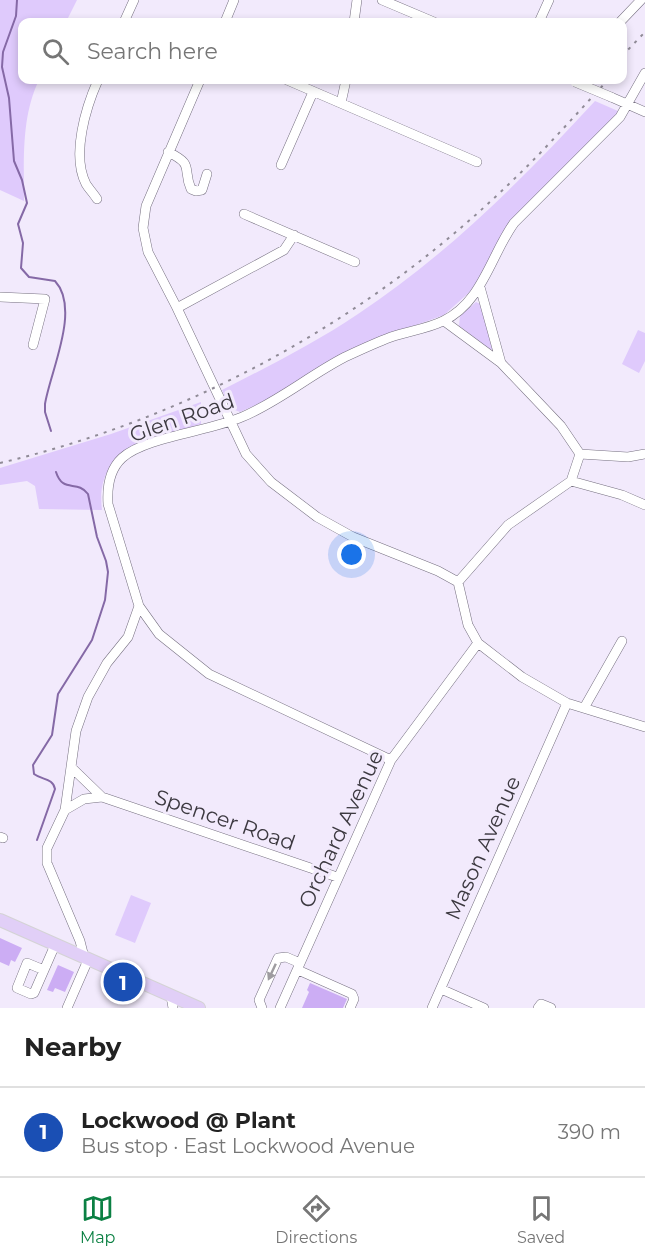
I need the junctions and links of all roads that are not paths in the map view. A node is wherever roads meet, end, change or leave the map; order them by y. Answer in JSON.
{"nodes":[{"id":1,"x":134,"y":0,"type":"edge"},
{"id":2,"x":234,"y":0,"type":"edge"},
{"id":3,"x":357,"y":0,"type":"edge"},
{"id":4,"x":382,"y":0,"type":"edge"},
{"id":5,"x":549,"y":0,"type":"edge"},
{"id":6,"x":641,"y":0,"type":"edge"},
{"id":7,"x":126,"y":18,"type":"edge"},
{"id":8,"x":227,"y":18,"type":"edge"},
{"id":9,"x":355,"y":18,"type":"edge"},
{"id":10,"x":425,"y":18,"type":"edge"},
{"id":11,"x":541,"y":18,"type":"edge"},
{"id":12,"x":624,"y":18,"type":"edge"},
{"id":13,"x":645,"y":73,"type":"edge"},
{"id":14,"x":97,"y":84,"type":"edge"},
{"id":15,"x":198,"y":84,"type":"edge"},
{"id":16,"x":296,"y":84,"type":"edge"},
{"id":17,"x":345,"y":84,"type":"edge"},
{"id":18,"x":579,"y":84,"type":"edge"},
{"id":19,"x":313,"y":92,"type":"junction"},
{"id":20,"x":340,"y":103,"type":"junction"},
{"id":21,"x":628,"y":105,"type":"junction"},
{"id":22,"x":645,"y":112,"type":"edge"},
{"id":23,"x":168,"y":152,"type":"junction"},
{"id":24,"x":477,"y":162,"type":"dead end"},
{"id":25,"x":281,"y":165,"type":"dead end"},
{"id":26,"x":207,"y":174,"type":"dead end"},
{"id":27,"x":97,"y":199,"type":"dead end"},
{"id":28,"x":244,"y":214,"type":"dead end"},
{"id":29,"x":294,"y":235,"type":"junction"},
{"id":30,"x":355,"y":262,"type":"dead end"},
{"id":31,"x":480,"y":287,"type":"junction"},
{"id":32,"x":0,"y":297,"type":"edge"},
{"id":33,"x":177,"y":308,"type":"junction"},
{"id":34,"x":444,"y":321,"type":"junction"},
{"id":35,"x":33,"y":345,"type":"dead end"},
{"id":36,"x":501,"y":363,"type":"junction"},
{"id":37,"x":231,"y":421,"type":"junction"},
{"id":38,"x":580,"y":454,"type":"junction"},
{"id":39,"x":645,"y":454,"type":"edge"},
{"id":40,"x":571,"y":481,"type":"junction"},
{"id":41,"x":645,"y":505,"type":"edge"},
{"id":42,"x":458,"y":582,"type":"junction"},
{"id":43,"x":139,"y":606,"type":"junction"},
{"id":44,"x":622,"y":641,"type":"dead end"},
{"id":45,"x":478,"y":643,"type":"junction"},
{"id":46,"x":567,"y":703,"type":"junction"},
{"id":47,"x":585,"y":708,"type":"junction"},
{"id":48,"x":645,"y":727,"type":"edge"},
{"id":49,"x":391,"y":760,"type":"junction"},
{"id":50,"x":71,"y":767,"type":"junction"},
{"id":51,"x":102,"y":796,"type":"junction"},
{"id":52,"x":65,"y":810,"type":"junction"},
{"id":53,"x":337,"y":877,"type":"junction"},
{"id":54,"x":0,"y":920,"type":"edge"},
{"id":55,"x":55,"y":945,"type":"junction"},
{"id":56,"x":86,"y":958,"type":"junction"},
{"id":57,"x":299,"y":967,"type":"junction"},
{"id":58,"x":44,"y":970,"type":"dead end"},
{"id":59,"x":441,"y":989,"type":"junction"},
{"id":60,"x":172,"y":1002,"type":"edge"},
{"id":61,"x":194,"y":1007,"type":"edge"},
{"id":62,"x":67,"y":1008,"type":"edge"},
{"id":63,"x":262,"y":1008,"type":"edge"},
{"id":64,"x":280,"y":1008,"type":"edge"},
{"id":65,"x":350,"y":1008,"type":"edge"},
{"id":66,"x":432,"y":1008,"type":"edge"},
{"id":67,"x":484,"y":1008,"type":"edge"},
{"id":68,"x":538,"y":1008,"type":"edge"},
{"id":69,"x":551,"y":1008,"type":"edge"}],
"edges":[{"from":1,"to":7,"type":"street"},
{"from":2,"to":8,"type":"street"},
{"from":3,"to":9,"type":"street"},
{"from":4,"to":10,"type":"street"},
{"from":5,"to":11,"type":"street"},
{"from":6,"to":12,"type":"street"},
{"from":13,"to":21,"type":"street","name":"Glen Road"},
{"from":14,"to":27,"type":"street"},
{"from":15,"to":23,"type":"street"},
{"from":16,"to":19,"type":"street"},
{"from":17,"to":20,"type":"street"},
{"from":18,"to":21,"type":"street","bridge":true},
{"from":19,"to":20,"type":"street"},
{"from":19,"to":25,"type":"street"},
{"from":20,"to":24,"type":"street"},
{"from":21,"to":22,"type":"street"},
{"from":21,"to":31,"type":"street","name":"Glen Road"},
{"from":23,"to":26,"type":"street"},
{"from":23,"to":33,"type":"street"},
{"from":28,"to":29,"type":"street"},
{"from":29,"to":30,"type":"street"},
{"from":29,"to":33,"type":"street"},
{"from":31,"to":34,"type":"street","name":"Glen Road"},
{"from":31,"to":36,"type":"street"},
{"from":32,"to":35,"type":"street"},
{"from":33,"to":37,"type":"street"},
{"from":34,"to":36,"type":"street"},
{"from":34,"to":37,"type":"street","name":"Glen Road"},
{"from":36,"to":38,"type":"street"},
{"from":37,"to":42,"type":"street"},
{"from":37,"to":43,"type":"street","name":"Glen Road"},
{"from":38,"to":39,"type":"street"},
{"from":38,"to":40,"type":"street"},
{"from":40,"to":41,"type":"street"},
{"from":40,"to":42,"type":"street"},
{"from":42,"to":45,"type":"street"},
{"from":43,"to":49,"type":"street","name":"Glen Road"},
{"from":43,"to":50,"type":"street"},
{"from":44,"to":47,"type":"street"},
{"from":45,"to":46,"type":"street"},
{"from":45,"to":49,"type":"street","name":"Orchard Avenue"},
{"from":46,"to":47,"type":"street"},
{"from":46,"to":59,"type":"street","name":"Mason Avenue"},
{"from":47,"to":48,"type":"street"},
{"from":49,"to":53,"type":"street","name":"Orchard Avenue"},
{"from":50,"to":51,"type":"street","name":"Spencer Road"},
{"from":50,"to":52,"type":"street"},
{"from":51,"to":52,"type":"street"},
{"from":51,"to":53,"type":"street","name":"Spencer Road"},
{"from":52,"to":56,"type":"street"},
{"from":53,"to":57,"type":"street","name":"Orchard Avenue"},
{"from":54,"to":55,"type":"main road"},
{"from":55,"to":56,"type":"main road"},
{"from":55,"to":58,"type":"street"},
{"from":56,"to":60,"type":"main road"},
{"from":56,"to":62,"type":"street"},
{"from":57,"to":63,"type":"street","one_way":true},
{"from":57,"to":64,"type":"street","name":"Orchard Avenue"},
{"from":57,"to":65,"type":"street"},
{"from":59,"to":66,"type":"street","name":"Mason Avenue"},
{"from":59,"to":67,"type":"street"},
{"from":60,"to":61,"type":"main road"},
{"from":68,"to":69,"type":"street"}]}
